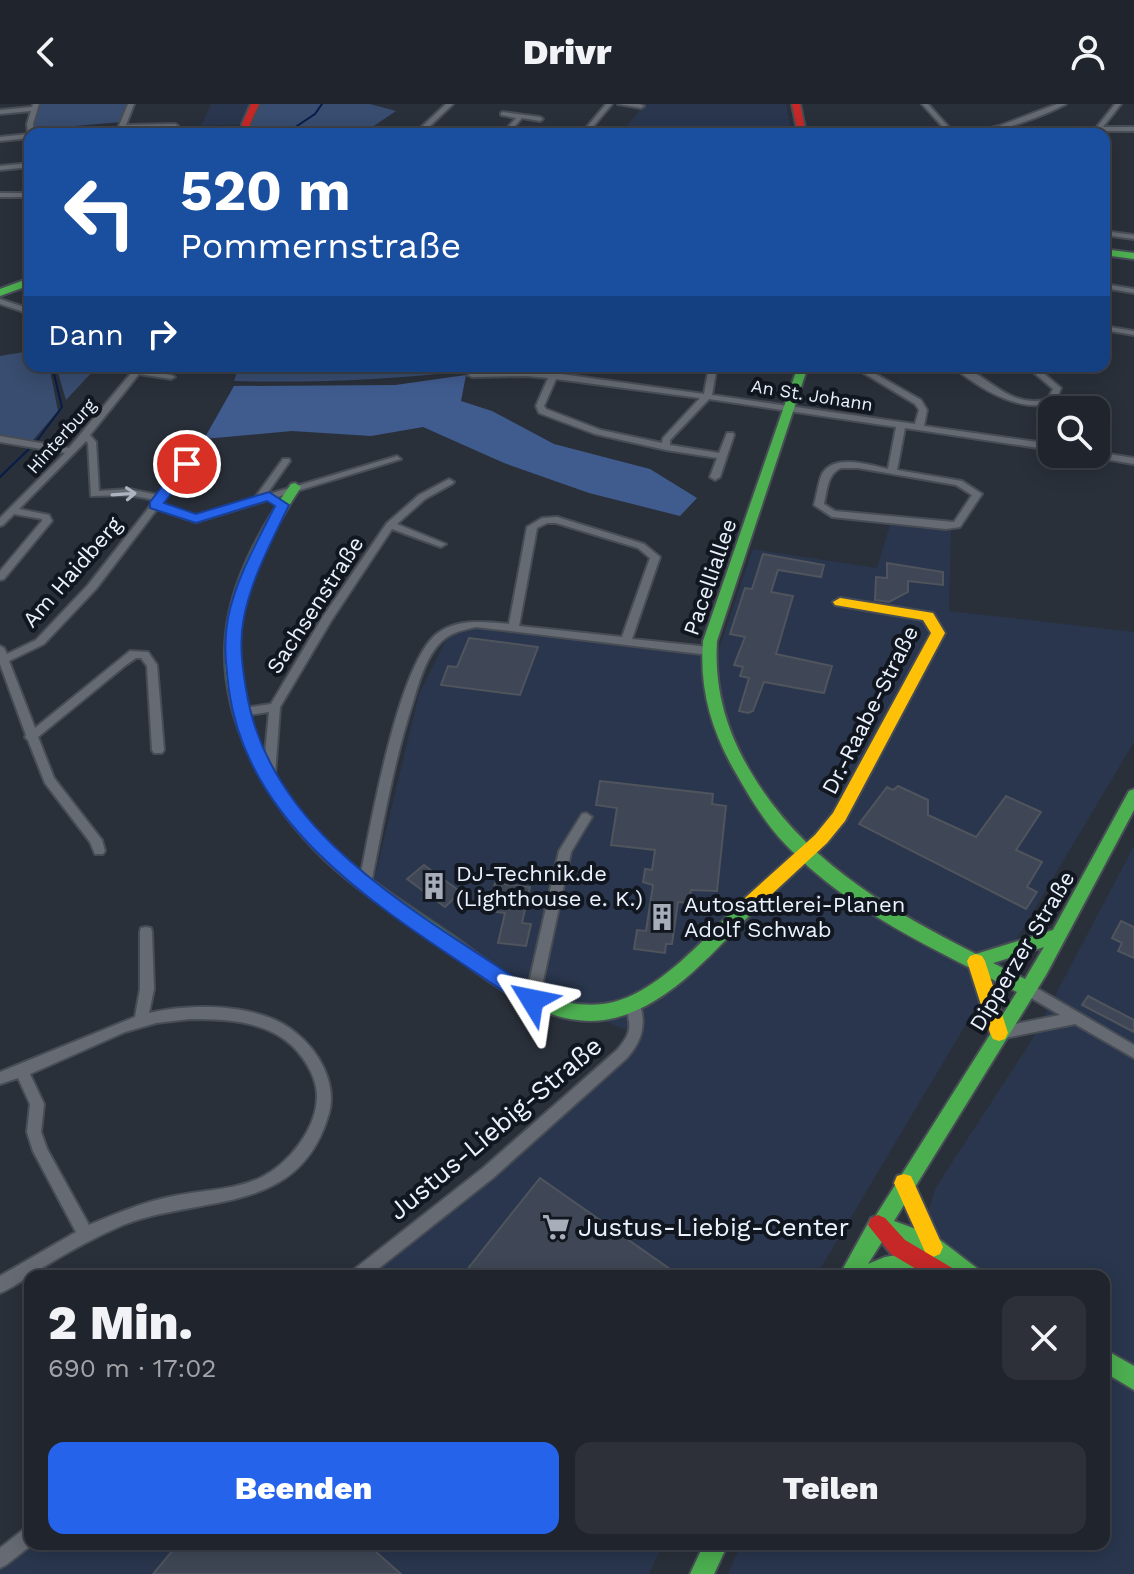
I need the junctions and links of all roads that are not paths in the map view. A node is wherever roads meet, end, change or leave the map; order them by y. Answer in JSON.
{"nodes":[{"id":1,"x":131,"y":104,"type":"edge"},
{"id":2,"x":255,"y":104,"type":"edge"},
{"id":3,"x":450,"y":104,"type":"edge"},
{"id":4,"x":609,"y":104,"type":"edge"},
{"id":5,"x":621,"y":104,"type":"edge"},
{"id":6,"x":796,"y":104,"type":"edge"},
{"id":7,"x":925,"y":104,"type":"edge"},
{"id":8,"x":1063,"y":104,"type":"edge"},
{"id":9,"x":1118,"y":104,"type":"edge"},
{"id":10,"x":36,"y":106,"type":"edge"},
{"id":11,"x":641,"y":106,"type":"dead end"},
{"id":12,"x":0,"y":112,"type":"edge"},
{"id":13,"x":503,"y":114,"type":"dead end"},
{"id":14,"x":520,"y":117,"type":"junction"},
{"id":15,"x":540,"y":119,"type":"dead end"},
{"id":16,"x":175,"y":126,"type":"dead end"},
{"id":17,"x":32,"y":128,"type":"edge"},
{"id":18,"x":122,"y":128,"type":"edge"},
{"id":19,"x":148,"y":128,"type":"edge"},
{"id":20,"x":246,"y":128,"type":"edge"},
{"id":21,"x":426,"y":128,"type":"edge"},
{"id":22,"x":510,"y":128,"type":"edge"},
{"id":23,"x":589,"y":128,"type":"edge"},
{"id":24,"x":801,"y":128,"type":"edge"},
{"id":25,"x":947,"y":128,"type":"edge"},
{"id":26,"x":997,"y":128,"type":"edge"},
{"id":27,"x":1099,"y":128,"type":"edge"},
{"id":28,"x":1110,"y":129,"type":"edge"},
{"id":29,"x":1134,"y":129,"type":"edge"},
{"id":30,"x":24,"y":136,"type":"edge"},
{"id":31,"x":0,"y":139,"type":"edge"},
{"id":32,"x":24,"y":166,"type":"edge"},
{"id":33,"x":0,"y":168,"type":"edge"},
{"id":34,"x":0,"y":195,"type":"edge"},
{"id":35,"x":24,"y":195,"type":"edge"},
{"id":36,"x":1110,"y":234,"type":"edge"},
{"id":37,"x":1134,"y":237,"type":"edge"},
{"id":38,"x":1110,"y":253,"type":"edge"},
{"id":39,"x":1134,"y":256,"type":"edge"},
{"id":40,"x":24,"y":283,"type":"edge"},
{"id":41,"x":1110,"y":287,"type":"edge"},
{"id":42,"x":1134,"y":291,"type":"edge"},
{"id":43,"x":0,"y":293,"type":"edge"},
{"id":44,"x":0,"y":301,"type":"edge"},
{"id":45,"x":24,"y":310,"type":"edge"},
{"id":46,"x":1110,"y":329,"type":"edge"},
{"id":47,"x":1134,"y":333,"type":"edge"},
{"id":48,"x":135,"y":372,"type":"edge"},
{"id":49,"x":153,"y":372,"type":"edge"},
{"id":50,"x":493,"y":372,"type":"edge"},
{"id":51,"x":526,"y":372,"type":"edge"},
{"id":52,"x":587,"y":372,"type":"edge"},
{"id":53,"x":712,"y":372,"type":"edge"},
{"id":54,"x":801,"y":372,"type":"edge"},
{"id":55,"x":866,"y":372,"type":"edge"},
{"id":56,"x":966,"y":372,"type":"edge"},
{"id":57,"x":1037,"y":372,"type":"edge"},
{"id":58,"x":472,"y":375,"type":"dead end"},
{"id":59,"x":554,"y":375,"type":"junction"},
{"id":60,"x":171,"y":377,"type":"dead end"},
{"id":61,"x":586,"y":379,"type":"junction"},
{"id":62,"x":708,"y":395,"type":"junction"},
{"id":63,"x":790,"y":408,"type":"junction"},
{"id":64,"x":901,"y":424,"type":"junction"},
{"id":65,"x":919,"y":427,"type":"junction"},
{"id":66,"x":85,"y":435,"type":"junction"},
{"id":67,"x":730,"y":435,"type":"dead end"},
{"id":68,"x":0,"y":439,"type":"edge"},
{"id":69,"x":1038,"y":445,"type":"edge"},
{"id":70,"x":201,"y":446,"type":"dead end"},
{"id":71,"x":666,"y":447,"type":"junction"},
{"id":72,"x":71,"y":451,"type":"junction"},
{"id":73,"x":722,"y":456,"type":"junction"},
{"id":74,"x":1110,"y":457,"type":"edge"},
{"id":75,"x":397,"y":459,"type":"dead end"},
{"id":76,"x":286,"y":461,"type":"dead end"},
{"id":77,"x":1134,"y":461,"type":"edge"},
{"id":78,"x":892,"y":472,"type":"junction"},
{"id":79,"x":715,"y":477,"type":"dead end"},
{"id":80,"x":449,"y":482,"type":"dead end"},
{"id":81,"x":295,"y":487,"type":"joint"},
{"id":82,"x":258,"y":500,"type":"junction"},
{"id":83,"x":276,"y":500,"type":"junction"},
{"id":84,"x":157,"y":502,"type":"junction"},
{"id":85,"x":14,"y":511,"type":"junction"},
{"id":86,"x":0,"y":523,"type":"edge"},
{"id":87,"x":390,"y":525,"type":"junction"},
{"id":88,"x":441,"y":544,"type":"dead end"},
{"id":89,"x":0,"y":577,"type":"edge"},
{"id":90,"x":840,"y":602,"type":"dead end"},
{"id":91,"x":514,"y":627,"type":"junction"},
{"id":92,"x":626,"y":640,"type":"junction"},
{"id":93,"x":709,"y":651,"type":"junction"},
{"id":94,"x":2,"y":654,"type":"edge"},
{"id":95,"x":275,"y":707,"type":"junction"},
{"id":96,"x":241,"y":712,"type":"junction"},
{"id":97,"x":31,"y":737,"type":"junction"},
{"id":98,"x":158,"y":750,"type":"dead end"},
{"id":99,"x":269,"y":775,"type":"junction"},
{"id":100,"x":1134,"y":795,"type":"edge"},
{"id":101,"x":586,"y":817,"type":"dead end"},
{"id":102,"x":99,"y":851,"type":"dead end"},
{"id":103,"x":805,"y":854,"type":"junction"},
{"id":104,"x":365,"y":884,"type":"junction"},
{"id":105,"x":146,"y":932,"type":"dead end"},
{"id":106,"x":1060,"y":935,"type":"junction"},
{"id":107,"x":976,"y":961,"type":"junction"},
{"id":108,"x":1028,"y":989,"type":"junction"},
{"id":109,"x":532,"y":1000,"type":"junction"},
{"id":110,"x":633,"y":1003,"type":"junction"},
{"id":111,"x":1075,"y":1018,"type":"junction"},
{"id":112,"x":141,"y":1021,"type":"junction"},
{"id":113,"x":999,"y":1033,"type":"junction"},
{"id":114,"x":1134,"y":1052,"type":"edge"},
{"id":115,"x":22,"y":1072,"type":"junction"},
{"id":116,"x":0,"y":1078,"type":"edge"},
{"id":117,"x":904,"y":1183,"type":"junction"},
{"id":118,"x":878,"y":1225,"type":"junction"},
{"id":119,"x":84,"y":1232,"type":"junction"},
{"id":120,"x":934,"y":1249,"type":"junction"},
{"id":121,"x":920,"y":1261,"type":"junction"},
{"id":122,"x":365,"y":1270,"type":"edge"},
{"id":123,"x":852,"y":1270,"type":"edge"},
{"id":124,"x":878,"y":1270,"type":"edge"},
{"id":125,"x":936,"y":1270,"type":"edge"},
{"id":126,"x":963,"y":1270,"type":"edge"},
{"id":127,"x":0,"y":1285,"type":"edge"},
{"id":128,"x":1110,"y":1364,"type":"edge"},
{"id":129,"x":1134,"y":1379,"type":"edge"},
{"id":130,"x":24,"y":1540,"type":"edge"},
{"id":131,"x":713,"y":1550,"type":"edge"},
{"id":132,"x":0,"y":1559,"type":"edge"},
{"id":133,"x":702,"y":1574,"type":"edge"}],
"edges":[{"from":1,"to":18,"type":"street"},
{"from":2,"to":20,"type":"main road"},
{"from":3,"to":21,"type":"street"},
{"from":4,"to":23,"type":"street"},
{"from":5,"to":11,"type":"street"},
{"from":6,"to":24,"type":"main road"},
{"from":7,"to":25,"type":"street"},
{"from":8,"to":26,"type":"street"},
{"from":9,"to":27,"type":"street"},
{"from":10,"to":12,"type":"street"},
{"from":10,"to":17,"type":"street"},
{"from":13,"to":14,"type":"street"},
{"from":14,"to":15,"type":"street"},
{"from":14,"to":22,"type":"street"},
{"from":16,"to":19,"type":"street"},
{"from":28,"to":29,"type":"street"},
{"from":30,"to":31,"type":"street"},
{"from":32,"to":33,"type":"street"},
{"from":34,"to":35,"type":"street"},
{"from":36,"to":37,"type":"street"},
{"from":38,"to":39,"type":"main road"},
{"from":40,"to":43,"type":"main road"},
{"from":41,"to":42,"type":"street"},
{"from":44,"to":45,"type":"street"},
{"from":46,"to":47,"type":"street"},
{"from":48,"to":66,"type":"street","name":"Hinterburg"},
{"from":49,"to":60,"type":"street"},
{"from":50,"to":58,"type":"street","name":"An St. Johann"},
{"from":51,"to":59,"type":"street","name":"An St. Johann"},
{"from":52,"to":61,"type":"street"},
{"from":53,"to":62,"type":"street"},
{"from":54,"to":63,"type":"main road","name":"Pacelliallee"},
{"from":55,"to":65,"type":"street"},
{"from":56,"to":57,"type":"street"},
{"from":59,"to":61,"type":"street","name":"An St. Johann"},
{"from":59,"to":71,"type":"street"},
{"from":61,"to":62,"type":"street","name":"An St. Johann"},
{"from":62,"to":63,"type":"street","name":"An St. Johann"},
{"from":62,"to":71,"type":"street"},
{"from":63,"to":64,"type":"street","name":"An St. Johann"},
{"from":63,"to":93,"type":"main road","name":"Pacelliallee"},
{"from":64,"to":65,"type":"street","name":"An St. Johann"},
{"from":64,"to":78,"type":"street"},
{"from":65,"to":69,"type":"street","name":"An St. Johann"},
{"from":66,"to":72,"type":"street","name":"Hinterburg"},
{"from":66,"to":84,"type":"street","name":"Am Haidberg","one_way":true},
{"from":67,"to":73,"type":"street"},
{"from":68,"to":72,"type":"street"},
{"from":70,"to":84,"type":"street","name":"Am Haidberg"},
{"from":71,"to":73,"type":"street"},
{"from":72,"to":85,"type":"street","name":"Hinterburg"},
{"from":73,"to":79,"type":"street"},
{"from":74,"to":77,"type":"street"},
{"from":75,"to":81,"type":"street"},
{"from":76,"to":82,"type":"street"},
{"from":78,"to":78,"type":"street"},
{"from":80,"to":87,"type":"street","name":"Sachsenstraße"},
{"from":81,"to":83,"type":"main road"},
{"from":82,"to":83,"type":"street"},
{"from":82,"to":84,"type":"street"},
{"from":83,"to":96,"type":"main road"},
{"from":84,"to":94,"type":"street","name":"Am Haidberg"},
{"from":85,"to":86,"type":"street","name":"Hinterburg"},
{"from":85,"to":89,"type":"street"},
{"from":87,"to":88,"type":"street","name":"Sachsenstraße"},
{"from":87,"to":95,"type":"street","name":"Sachsenstraße"},
{"from":90,"to":103,"type":"main road","name":"Dr.-Raabe-Straße"},
{"from":91,"to":92,"type":"street"},
{"from":91,"to":92,"type":"street"},
{"from":91,"to":104,"type":"street"},
{"from":92,"to":93,"type":"street"},
{"from":93,"to":103,"type":"main road","name":"Pacelliallee"},
{"from":94,"to":97,"type":"street"},
{"from":95,"to":96,"type":"street","name":"Sachsenstraße"},
{"from":95,"to":99,"type":"street","name":"Sachsenstraße"},
{"from":96,"to":99,"type":"main road"},
{"from":97,"to":98,"type":"street"},
{"from":97,"to":102,"type":"street"},
{"from":99,"to":104,"type":"main road"},
{"from":100,"to":106,"type":"main road","name":"Dipperzer Straße"},
{"from":101,"to":109,"type":"street"},
{"from":103,"to":107,"type":"main road","name":"Pacelliallee"},
{"from":103,"to":110,"type":"main road"},
{"from":104,"to":109,"type":"main road"},
{"from":105,"to":112,"type":"street"},
{"from":106,"to":107,"type":"main road"},
{"from":106,"to":108,"type":"main road","name":"Dipperzer Straße"},
{"from":107,"to":108,"type":"main road","name":"Pacelliallee"},
{"from":107,"to":113,"type":"main road"},
{"from":108,"to":111,"type":"street"},
{"from":108,"to":113,"type":"main road","name":"Dipperzer Straße"},
{"from":109,"to":110,"type":"main road"},
{"from":110,"to":122,"type":"street","name":"Justus-Liebig-Straße"},
{"from":111,"to":113,"type":"street"},
{"from":111,"to":114,"type":"street"},
{"from":112,"to":115,"type":"street"},
{"from":112,"to":119,"type":"street"},
{"from":113,"to":117,"type":"main road","name":"Dipperzer Straße"},
{"from":115,"to":116,"type":"street"},
{"from":115,"to":119,"type":"street"},
{"from":117,"to":118,"type":"main road","name":"Dipperzer Straße"},
{"from":117,"to":120,"type":"main road"},
{"from":118,"to":120,"type":"main road"},
{"from":118,"to":121,"type":"main road"},
{"from":118,"to":123,"type":"main road","name":"Dipperzer Straße"},
{"from":119,"to":127,"type":"street"},
{"from":120,"to":126,"type":"main road"},
{"from":121,"to":124,"type":"main road"},
{"from":121,"to":125,"type":"main road"},
{"from":128,"to":129,"type":"main road"},
{"from":130,"to":132,"type":"street"},
{"from":131,"to":133,"type":"main road"}]}
